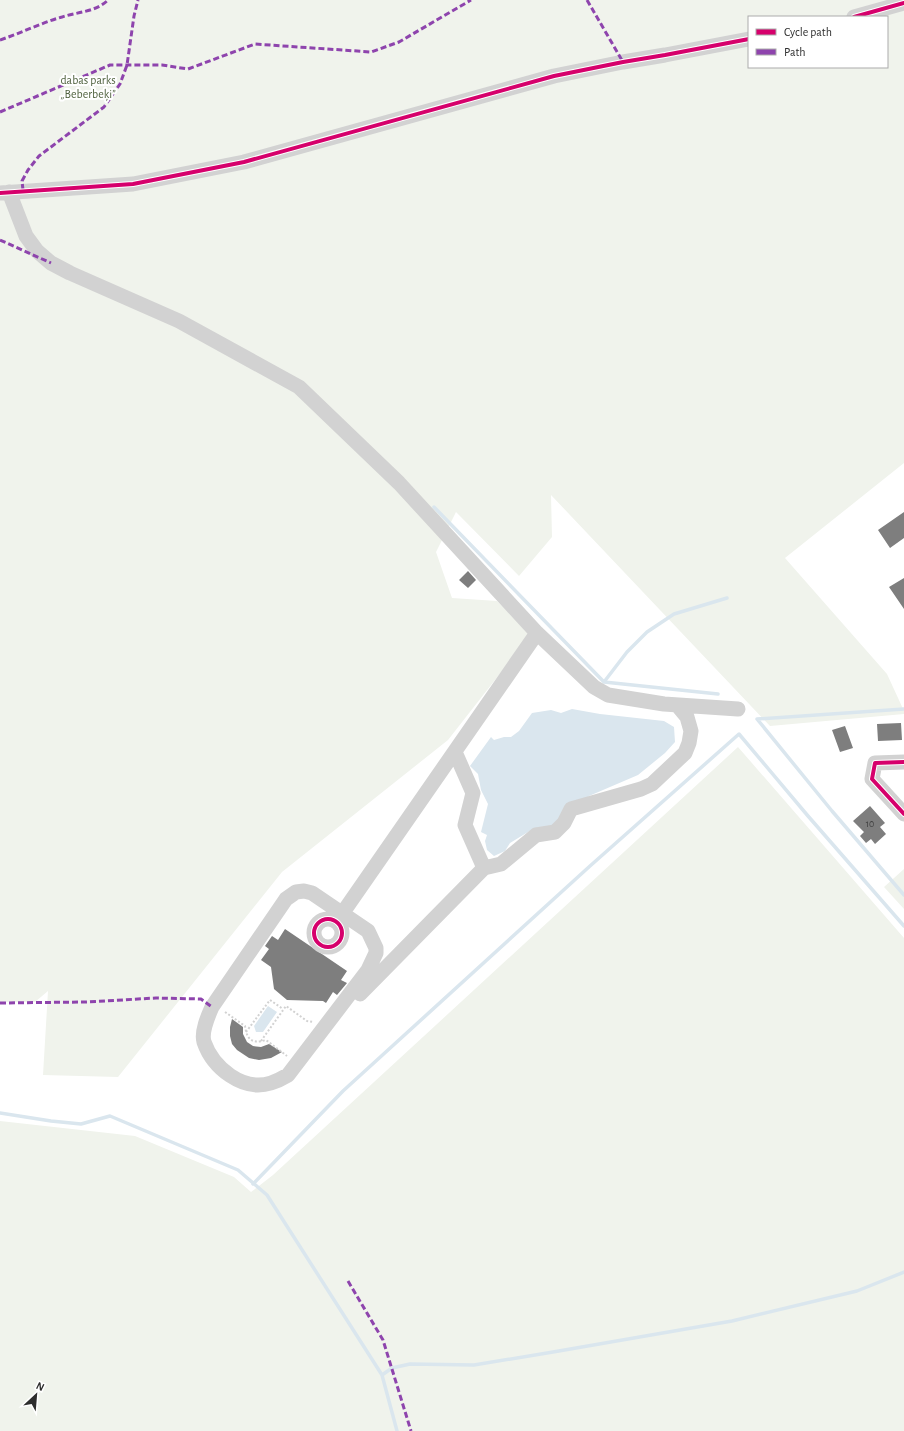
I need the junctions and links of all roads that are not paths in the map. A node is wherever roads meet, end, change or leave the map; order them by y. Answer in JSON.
{"nodes":[{"id":1,"x":904,"y":3,"type":"edge"},
{"id":2,"x":858,"y":16,"type":"edge"},
{"id":3,"x":748,"y":39,"type":"edge"},
{"id":4,"x":5,"y":192,"type":"edge"},
{"id":5,"x":537,"y":633,"type":"junction"},
{"id":6,"x":676,"y":705,"type":"junction"},
{"id":7,"x":738,"y":709,"type":"dead end"},
{"id":8,"x":455,"y":752,"type":"junction"},
{"id":9,"x":904,"y":762,"type":"edge"},
{"id":10,"x":904,"y":814,"type":"edge"},
{"id":11,"x":484,"y":868,"type":"junction"},
{"id":12,"x":340,"y":917,"type":"junction"},
{"id":13,"x":349,"y":991,"type":"junction"}],
"edges":[{"from":1,"to":2,"type":"street"},
{"from":3,"to":4,"type":"street"},
{"from":4,"to":5,"type":"street"},
{"from":5,"to":6,"type":"street"},
{"from":5,"to":8,"type":"street"},
{"from":6,"to":7,"type":"street"},
{"from":6,"to":11,"type":"street"},
{"from":8,"to":11,"type":"street"},
{"from":8,"to":12,"type":"street"},
{"from":9,"to":10,"type":"street"},
{"from":11,"to":13,"type":"street"},
{"from":12,"to":13,"type":"street"},
{"from":12,"to":13,"type":"street"}]}
